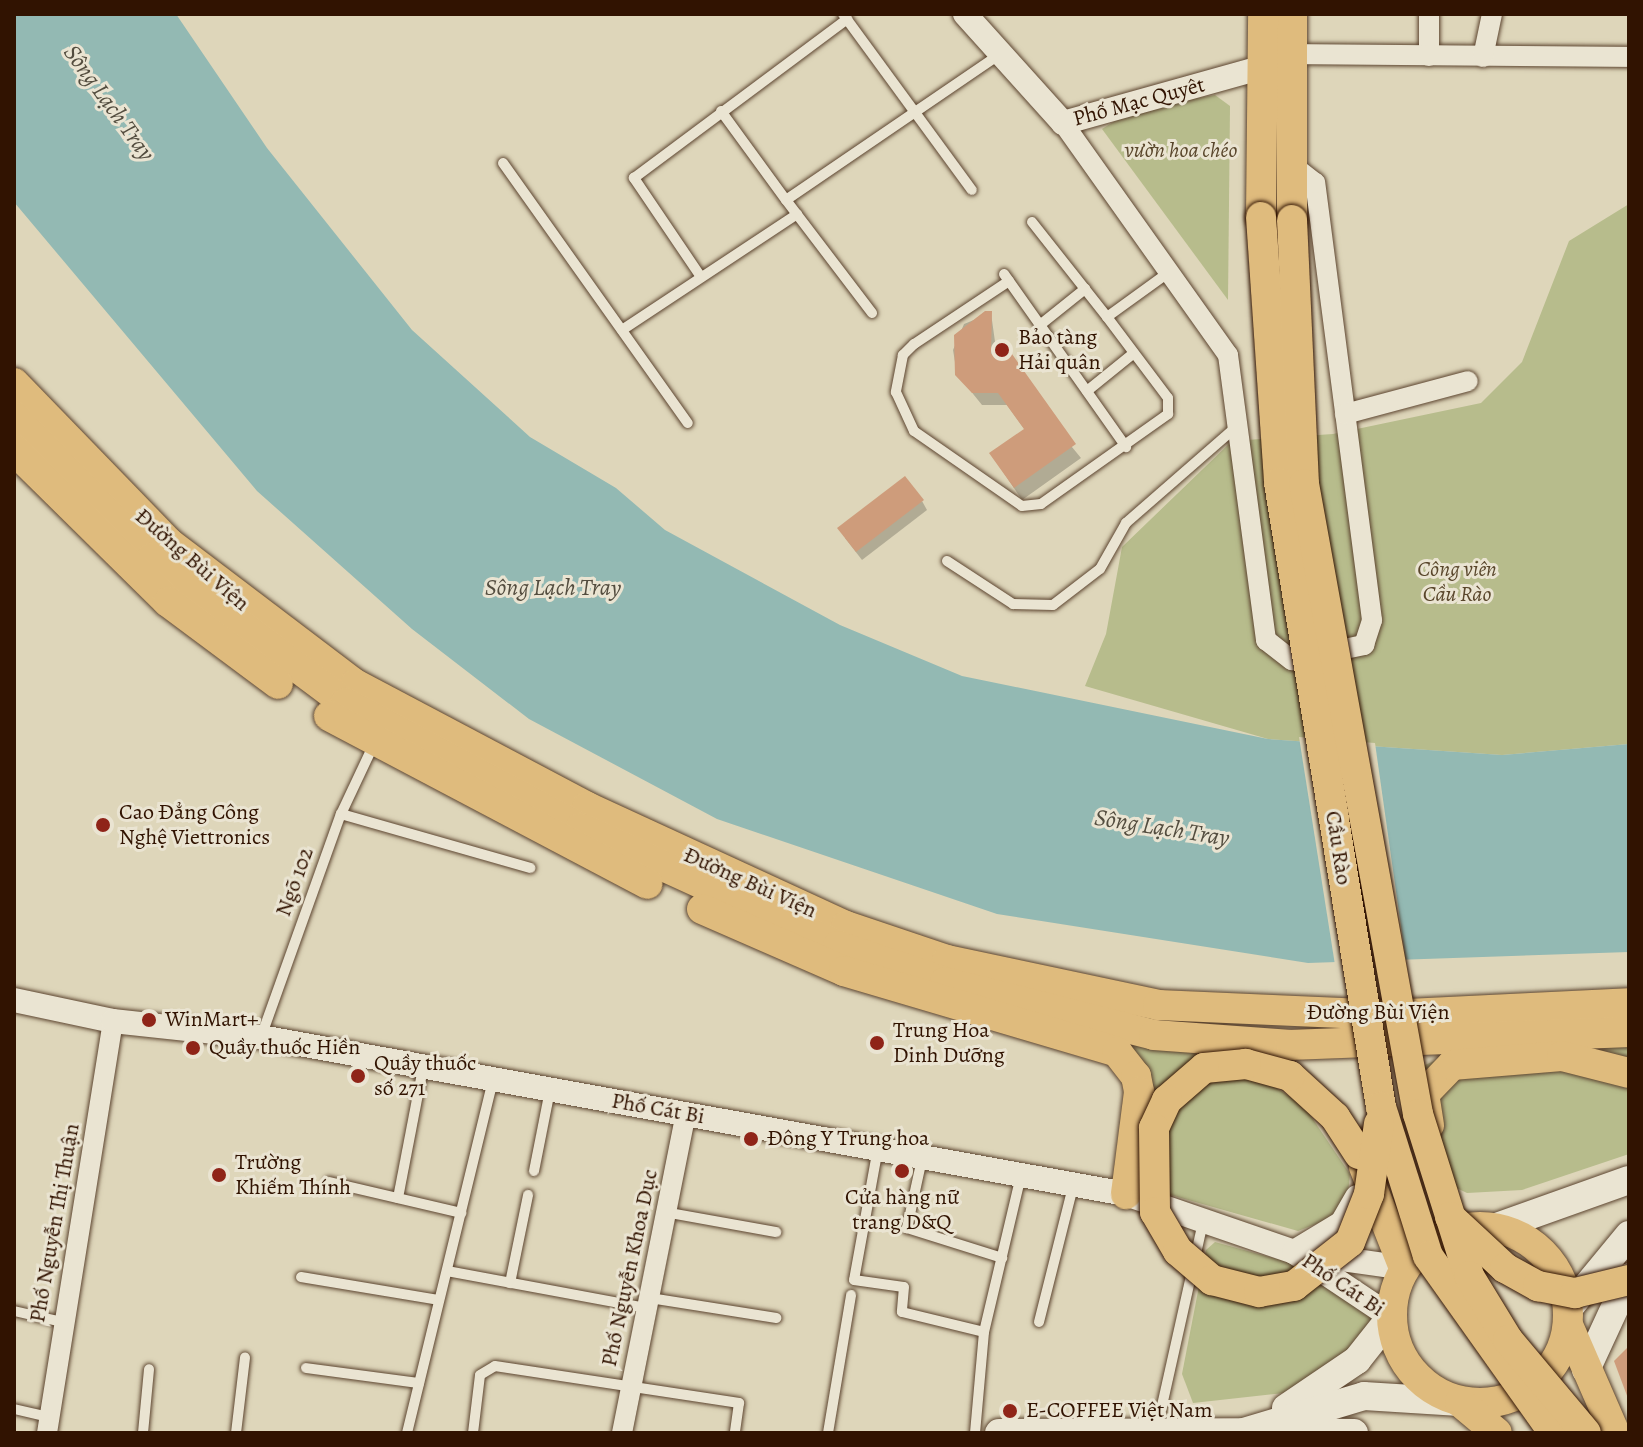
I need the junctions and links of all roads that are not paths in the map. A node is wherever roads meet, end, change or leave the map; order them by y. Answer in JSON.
{"nodes":[{"id":1,"x":965,"y":14,"type":"edge"},
{"id":2,"x":1263,"y":14,"type":"edge"},
{"id":3,"x":1292,"y":14,"type":"edge"},
{"id":4,"x":1429,"y":14,"type":"edge"},
{"id":5,"x":1492,"y":14,"type":"edge"},
{"id":6,"x":845,"y":16,"type":"edge"},
{"id":7,"x":1000,"y":54,"type":"junction"},
{"id":8,"x":1292,"y":54,"type":"junction"},
{"id":9,"x":1429,"y":56,"type":"junction"},
{"id":10,"x":1483,"y":57,"type":"junction"},
{"id":11,"x":1629,"y":57,"type":"edge"},
{"id":12,"x":1264,"y":67,"type":"junction"},
{"id":13,"x":721,"y":111,"type":"junction"},
{"id":14,"x":915,"y":113,"type":"junction"},
{"id":15,"x":1063,"y":123,"type":"junction"},
{"id":16,"x":503,"y":163,"type":"dead end"},
{"id":17,"x":1292,"y":165,"type":"junction"},
{"id":18,"x":972,"y":190,"type":"dead end"},
{"id":19,"x":786,"y":200,"type":"junction"},
{"id":20,"x":797,"y":214,"type":"junction"},
{"id":21,"x":1032,"y":222,"type":"dead end"},
{"id":22,"x":1173,"y":269,"type":"junction"},
{"id":23,"x":701,"y":277,"type":"junction"},
{"id":24,"x":1085,"y":289,"type":"junction"},
{"id":25,"x":872,"y":313,"type":"dead end"},
{"id":26,"x":1107,"y":317,"type":"junction"},
{"id":27,"x":1040,"y":325,"type":"junction"},
{"id":28,"x":622,"y":330,"type":"junction"},
{"id":29,"x":1134,"y":353,"type":"junction"},
{"id":30,"x":1468,"y":381,"type":"dead end"},
{"id":31,"x":14,"y":383,"type":"edge"},
{"id":32,"x":1087,"y":391,"type":"junction"},
{"id":33,"x":1345,"y":414,"type":"junction"},
{"id":34,"x":14,"y":417,"type":"edge"},
{"id":35,"x":688,"y":423,"type":"dead end"},
{"id":36,"x":1238,"y":425,"type":"junction"},
{"id":37,"x":1126,"y":447,"type":"junction"},
{"id":38,"x":14,"y":450,"type":"edge"},
{"id":39,"x":947,"y":561,"type":"dead end"},
{"id":40,"x":374,"y":744,"type":"junction"},
{"id":41,"x":341,"y":814,"type":"junction"},
{"id":42,"x":530,"y":868,"type":"dead end"},
{"id":43,"x":942,"y":992,"type":"junction"},
{"id":44,"x":14,"y":1000,"type":"edge"},
{"id":45,"x":1629,"y":1003,"type":"edge"},
{"id":46,"x":113,"y":1021,"type":"junction"},
{"id":47,"x":1629,"y":1032,"type":"edge"},
{"id":48,"x":261,"y":1037,"type":"junction"},
{"id":49,"x":423,"y":1068,"type":"junction"},
{"id":50,"x":1629,"y":1073,"type":"edge"},
{"id":51,"x":493,"y":1081,"type":"junction"},
{"id":52,"x":550,"y":1090,"type":"junction"},
{"id":53,"x":1381,"y":1107,"type":"junction"},
{"id":54,"x":686,"y":1113,"type":"junction"},
{"id":55,"x":878,"y":1148,"type":"junction"},
{"id":56,"x":922,"y":1157,"type":"junction"},
{"id":57,"x":1362,"y":1161,"type":"junction"},
{"id":58,"x":534,"y":1171,"type":"dead end"},
{"id":59,"x":1021,"y":1176,"type":"junction"},
{"id":60,"x":1629,"y":1180,"type":"edge"},
{"id":61,"x":329,"y":1182,"type":"dead end"},
{"id":62,"x":1073,"y":1187,"type":"junction"},
{"id":63,"x":1126,"y":1194,"type":"junction"},
{"id":64,"x":528,"y":1195,"type":"dead end"},
{"id":65,"x":398,"y":1198,"type":"junction"},
{"id":66,"x":1446,"y":1212,"type":"junction"},
{"id":67,"x":461,"y":1213,"type":"junction"},
{"id":68,"x":670,"y":1213,"type":"junction"},
{"id":69,"x":1205,"y":1217,"type":"junction"},
{"id":70,"x":1489,"y":1227,"type":"junction"},
{"id":71,"x":776,"y":1232,"type":"dead end"},
{"id":72,"x":1629,"y":1235,"type":"edge"},
{"id":73,"x":1294,"y":1252,"type":"junction"},
{"id":74,"x":1002,"y":1258,"type":"junction"},
{"id":75,"x":1404,"y":1268,"type":"junction"},
{"id":76,"x":447,"y":1271,"type":"junction"},
{"id":77,"x":301,"y":1277,"type":"dead end"},
{"id":78,"x":1629,"y":1278,"type":"edge"},
{"id":79,"x":510,"y":1283,"type":"junction"},
{"id":80,"x":851,"y":1295,"type":"dead end"},
{"id":81,"x":438,"y":1300,"type":"junction"},
{"id":82,"x":648,"y":1303,"type":"junction"},
{"id":83,"x":14,"y":1311,"type":"edge"},
{"id":84,"x":1391,"y":1317,"type":"junction"},
{"id":85,"x":1568,"y":1317,"type":"junction"},
{"id":86,"x":776,"y":1318,"type":"dead end"},
{"id":87,"x":62,"y":1322,"type":"junction"},
{"id":88,"x":1039,"y":1322,"type":"dead end"},
{"id":89,"x":984,"y":1332,"type":"junction"},
{"id":90,"x":245,"y":1358,"type":"dead end"},
{"id":91,"x":306,"y":1368,"type":"dead end"},
{"id":92,"x":149,"y":1369,"type":"dead end"},
{"id":93,"x":1586,"y":1370,"type":"junction"},
{"id":94,"x":419,"y":1383,"type":"junction"},
{"id":95,"x":629,"y":1388,"type":"junction"},
{"id":96,"x":1460,"y":1402,"type":"junction"},
{"id":97,"x":14,"y":1409,"type":"edge"},
{"id":98,"x":48,"y":1425,"type":"edge"},
{"id":99,"x":1157,"y":1428,"type":"junction"},
{"id":100,"x":1034,"y":1431,"type":"edge"},
{"id":101,"x":1244,"y":1432,"type":"edge"},
{"id":102,"x":143,"y":1433,"type":"edge"},
{"id":103,"x":236,"y":1433,"type":"edge"},
{"id":104,"x":407,"y":1433,"type":"edge"},
{"id":105,"x":473,"y":1433,"type":"edge"},
{"id":106,"x":622,"y":1433,"type":"edge"},
{"id":107,"x":735,"y":1433,"type":"edge"},
{"id":108,"x":828,"y":1433,"type":"edge"},
{"id":109,"x":975,"y":1433,"type":"edge"},
{"id":110,"x":999,"y":1433,"type":"edge"},
{"id":111,"x":1354,"y":1433,"type":"edge"},
{"id":112,"x":1497,"y":1433,"type":"edge"},
{"id":113,"x":1554,"y":1433,"type":"edge"},
{"id":114,"x":1584,"y":1433,"type":"edge"},
{"id":115,"x":1607,"y":1433,"type":"edge"},
{"id":116,"x":1615,"y":1433,"type":"edge"}],
"edges":[{"from":1,"to":7,"type":"street","name":"Phố Mạc Quyêt"},
{"from":2,"to":12,"type":"main road","name":"Cầu Rào"},
{"from":3,"to":8,"type":"main road","name":"Cầu Rào"},
{"from":4,"to":9,"type":"street"},
{"from":5,"to":10,"type":"street"},
{"from":6,"to":13,"type":"lane"},
{"from":6,"to":14,"type":"lane"},
{"from":7,"to":14,"type":"lane"},
{"from":7,"to":15,"type":"street","name":"Phố Mạc Quyêt"},
{"from":8,"to":9,"type":"street"},
{"from":8,"to":17,"type":"main road","name":"Cầu Rào"},
{"from":9,"to":10,"type":"street"},
{"from":10,"to":11,"type":"street"},
{"from":12,"to":15,"type":"street","name":"Phố Mạc Quyêt"},
{"from":12,"to":53,"type":"main road","name":"Cầu Rào","bridge":true},
{"from":13,"to":19,"type":"lane"},
{"from":13,"to":23,"type":"lane"},
{"from":14,"to":18,"type":"lane"},
{"from":14,"to":19,"type":"lane"},
{"from":15,"to":22,"type":"street"},
{"from":16,"to":28,"type":"lane"},
{"from":17,"to":33,"type":"street"},
{"from":17,"to":66,"type":"main road","name":"Cầu Rào","bridge":true},
{"from":19,"to":20,"type":"lane"},
{"from":20,"to":23,"type":"lane"},
{"from":20,"to":25,"type":"lane"},
{"from":21,"to":24,"type":"lane"},
{"from":22,"to":26,"type":"lane"},
{"from":22,"to":36,"type":"street"},
{"from":23,"to":28,"type":"lane"},
{"from":24,"to":26,"type":"lane"},
{"from":24,"to":27,"type":"lane"},
{"from":26,"to":29,"type":"lane"},
{"from":27,"to":32,"type":"lane"},
{"from":27,"to":37,"type":"lane"},
{"from":28,"to":35,"type":"lane"},
{"from":29,"to":32,"type":"lane"},
{"from":29,"to":37,"type":"lane"},
{"from":30,"to":33,"type":"street"},
{"from":31,"to":45,"type":"main road","name":"Đường Bùi Viện"},
{"from":32,"to":37,"type":"lane"},
{"from":33,"to":36,"type":"street"},
{"from":34,"to":43,"type":"main road","name":"Đường Bùi Viện"},
{"from":36,"to":39,"type":"lane"},
{"from":38,"to":40,"type":"main road","name":"Đường Bùi Viện"},
{"from":40,"to":41,"type":"lane","name":"Ngõ 102"},
{"from":40,"to":43,"type":"main road","name":"Đường Bùi Viện"},
{"from":41,"to":42,"type":"lane"},
{"from":41,"to":48,"type":"lane","name":"Ngõ 102"},
{"from":43,"to":47,"type":"main road","name":"Đường Bùi Viện"},
{"from":43,"to":63,"type":"main road","name":"Đường Bùi Viện"},
{"from":44,"to":46,"type":"street","name":"Phố Cát Bi"},
{"from":46,"to":48,"type":"street","name":"Phố Cát Bi"},
{"from":46,"to":87,"type":"street","name":"Phố Nguyễn Thị Thuận"},
{"from":48,"to":49,"type":"street","name":"Phố Cát Bi"},
{"from":49,"to":51,"type":"street","name":"Phố Cát Bi"},
{"from":49,"to":65,"type":"lane"},
{"from":50,"to":70,"type":"main road"},
{"from":51,"to":52,"type":"street","name":"Phố Cát Bi"},
{"from":51,"to":67,"type":"lane"},
{"from":52,"to":54,"type":"street","name":"Phố Cát Bi"},
{"from":52,"to":58,"type":"lane"},
{"from":53,"to":57,"type":"main road","bridge":true},
{"from":53,"to":113,"type":"main road","name":"Cầu Rào","bridge":true},
{"from":54,"to":55,"type":"street","name":"Phố Cát Bi"},
{"from":54,"to":68,"type":"street","name":"Phố Nguyễn Khoa Dục"},
{"from":55,"to":56,"type":"street","name":"Phố Cát Bi"},
{"from":55,"to":89,"type":"lane"},
{"from":56,"to":59,"type":"street","name":"Phố Cát Bi"},
{"from":56,"to":74,"type":"lane"},
{"from":57,"to":73,"type":"street"},
{"from":57,"to":75,"type":"main road"},
{"from":59,"to":62,"type":"street","name":"Phố Cát Bi"},
{"from":59,"to":74,"type":"lane"},
{"from":60,"to":70,"type":"main road"},
{"from":61,"to":65,"type":"lane"},
{"from":62,"to":63,"type":"street","name":"Phố Cát Bi"},
{"from":62,"to":88,"type":"lane"},
{"from":63,"to":69,"type":"street","name":"Phố Cát Bi"},
{"from":64,"to":79,"type":"lane"},
{"from":65,"to":67,"type":"lane"},
{"from":66,"to":78,"type":"main road","bridge":true},
{"from":66,"to":114,"type":"main road","name":"Cầu Rào","bridge":true},
{"from":67,"to":76,"type":"lane"},
{"from":68,"to":71,"type":"lane"},
{"from":68,"to":82,"type":"street","name":"Phố Nguyễn Khoa Dục"},
{"from":69,"to":73,"type":"street","name":"Phố Cát Bi"},
{"from":69,"to":99,"type":"lane"},
{"from":70,"to":75,"type":"main road"},
{"from":70,"to":85,"type":"main road"},
{"from":72,"to":85,"type":"main road"},
{"from":73,"to":75,"type":"street","name":"Phố Cát Bi"},
{"from":73,"to":84,"type":"street","name":"Phố Cát Bi"},
{"from":74,"to":89,"type":"lane"},
{"from":75,"to":84,"type":"main road"},
{"from":76,"to":79,"type":"lane"},
{"from":76,"to":81,"type":"lane"},
{"from":77,"to":81,"type":"lane"},
{"from":78,"to":93,"type":"main road"},
{"from":79,"to":82,"type":"lane"},
{"from":80,"to":108,"type":"lane"},
{"from":81,"to":94,"type":"lane"},
{"from":82,"to":86,"type":"lane"},
{"from":82,"to":95,"type":"street","name":"Phố Nguyễn Khoa Dục"},
{"from":83,"to":87,"type":"lane"},
{"from":84,"to":96,"type":"main road"},
{"from":84,"to":101,"type":"main road"},
{"from":85,"to":93,"type":"main road"},
{"from":85,"to":96,"type":"main road"},
{"from":87,"to":98,"type":"street","name":"Phố Nguyễn Thị Thuận"},
{"from":89,"to":109,"type":"lane"},
{"from":90,"to":103,"type":"lane"},
{"from":91,"to":94,"type":"lane"},
{"from":92,"to":102,"type":"lane"},
{"from":93,"to":116,"type":"main road"},
{"from":94,"to":104,"type":"lane"},
{"from":95,"to":105,"type":"lane"},
{"from":95,"to":106,"type":"street","name":"Phố Nguyễn Khoa Dục"},
{"from":95,"to":107,"type":"lane"},
{"from":96,"to":101,"type":"main road"},
{"from":96,"to":112,"type":"main road"},
{"from":97,"to":98,"type":"lane"},
{"from":99,"to":100,"type":"main road"},
{"from":99,"to":101,"type":"main road"},
{"from":100,"to":110,"type":"main road"},
{"from":101,"to":111,"type":"main road"},
{"from":114,"to":115,"type":"main road"}]}
